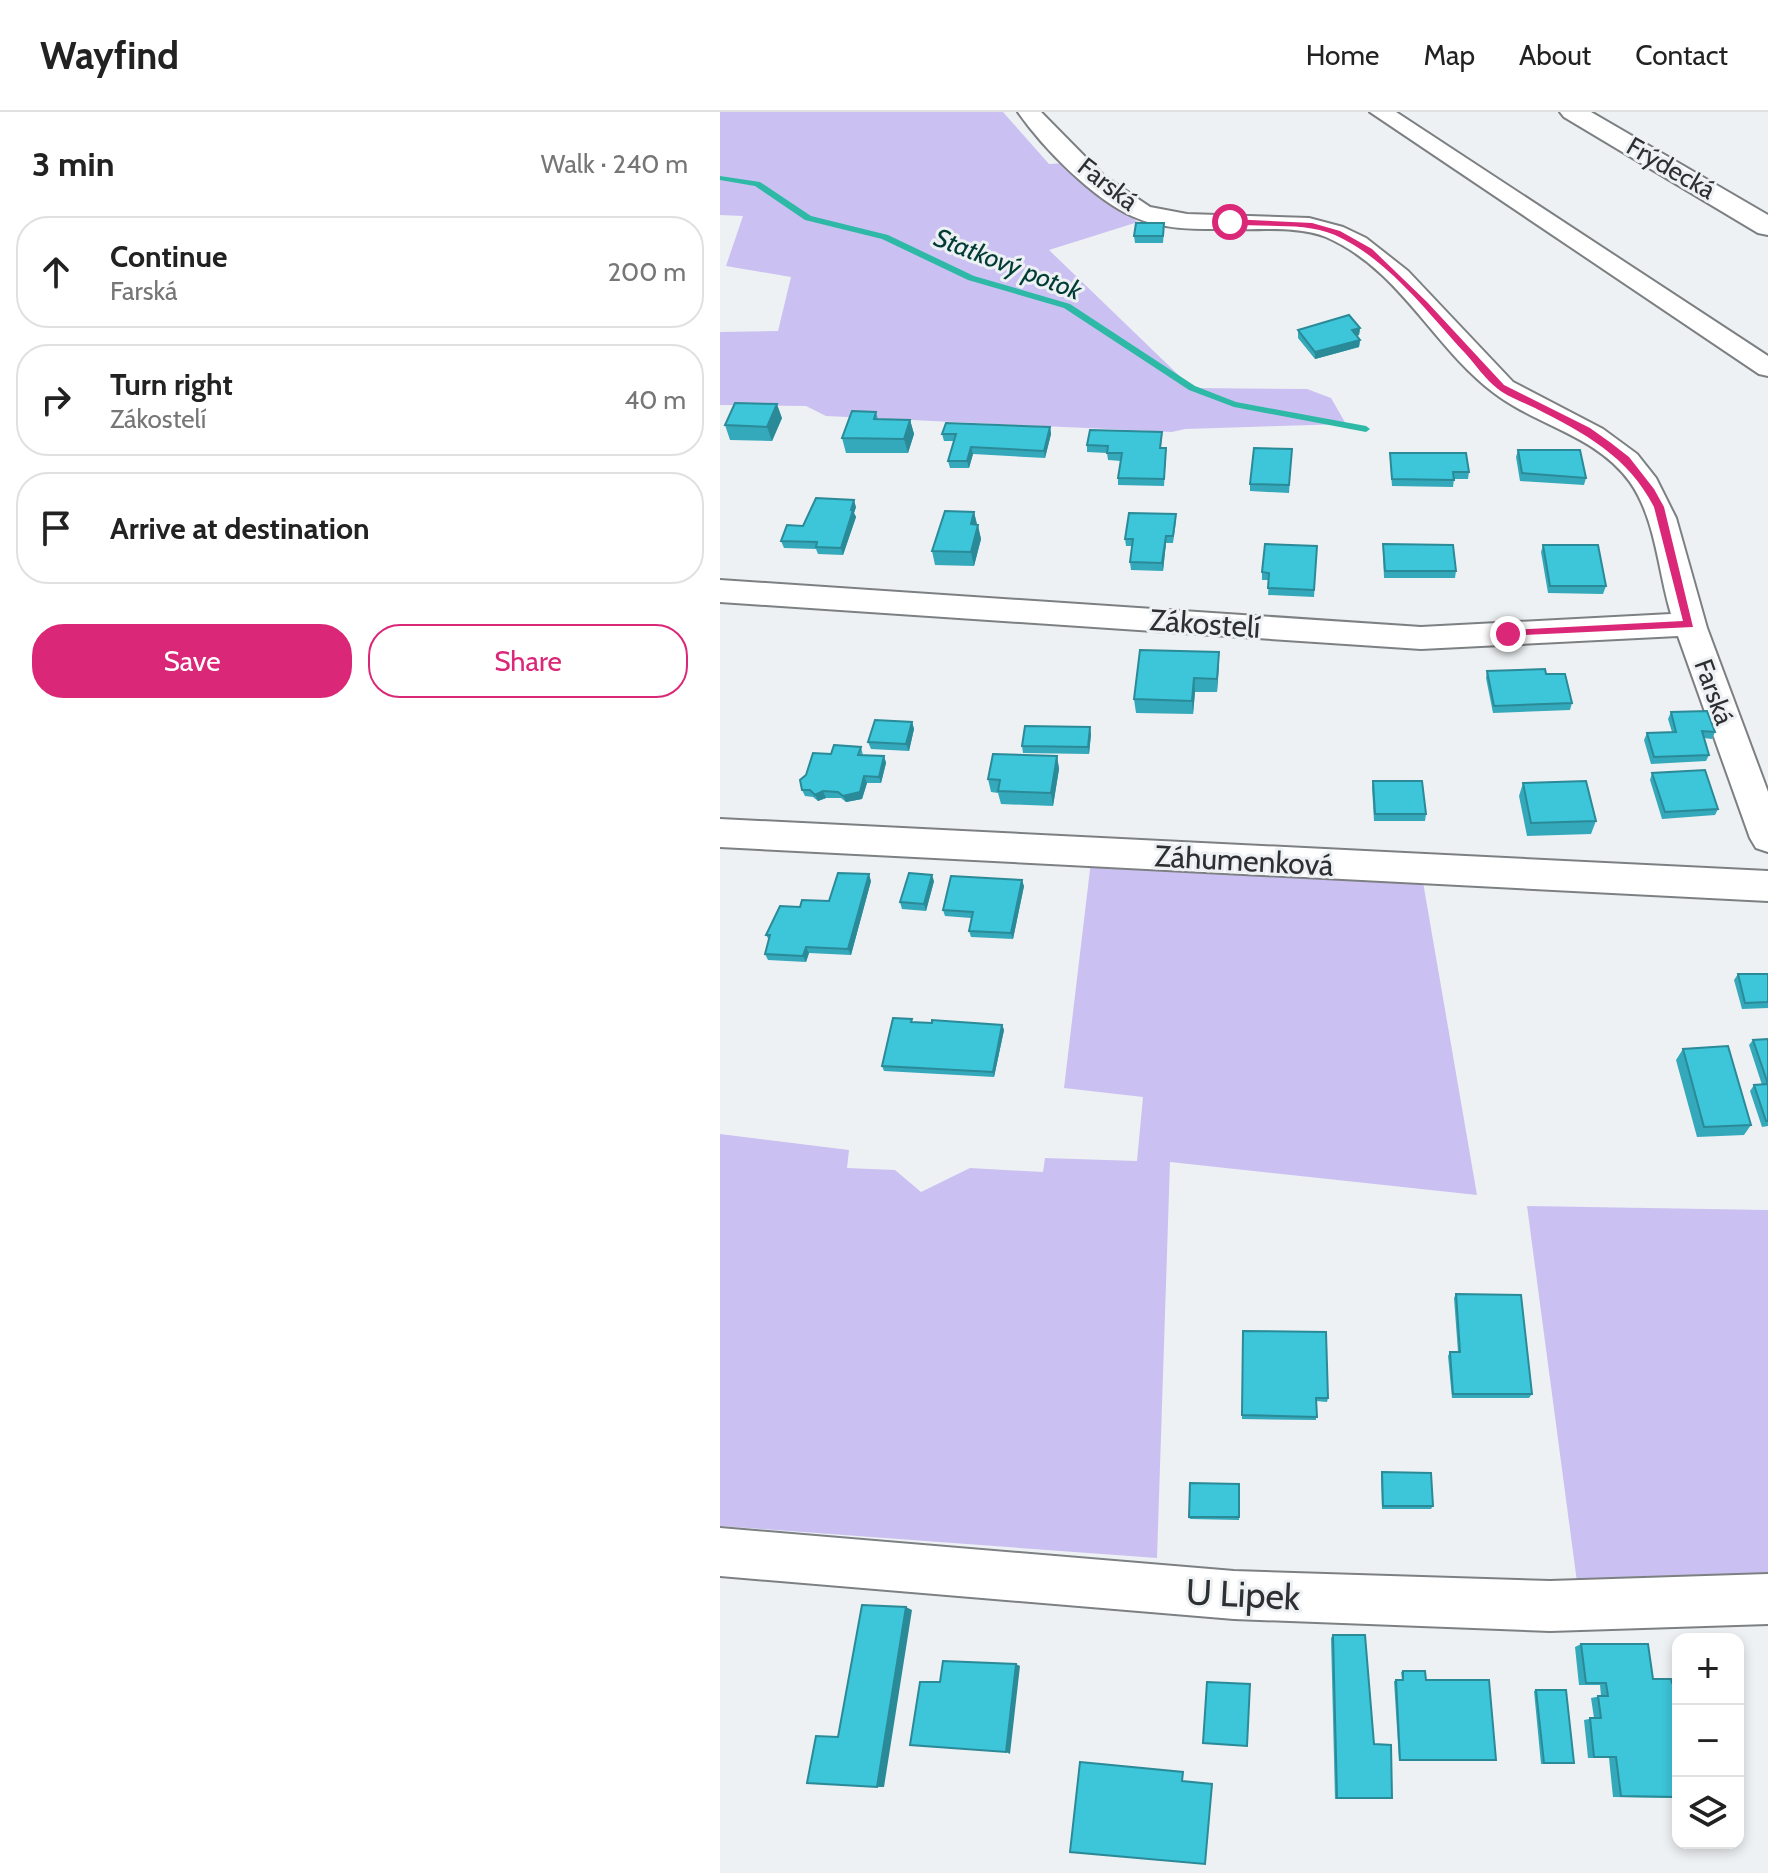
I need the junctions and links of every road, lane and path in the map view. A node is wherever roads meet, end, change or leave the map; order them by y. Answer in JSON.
{"nodes":[{"id":1,"x":1029,"y":112,"type":"edge"},
{"id":2,"x":1381,"y":112,"type":"edge"},
{"id":3,"x":1573,"y":112,"type":"edge"},
{"id":4,"x":1768,"y":227,"type":"edge"},
{"id":5,"x":1768,"y":368,"type":"edge"},
{"id":6,"x":720,"y":591,"type":"edge"},
{"id":7,"x":1689,"y":624,"type":"junction"},
{"id":8,"x":720,"y":833,"type":"edge"},
{"id":9,"x":1768,"y":838,"type":"edge"},
{"id":10,"x":1768,"y":886,"type":"edge"},
{"id":11,"x":720,"y":1552,"type":"edge"},
{"id":12,"x":1768,"y":1599,"type":"edge"}],
"edges":[{"from":1,"to":7,"type":"street","name":"Farská"},
{"from":2,"to":5,"type":"street"},
{"from":3,"to":4,"type":"street","name":"Frýdecká"},
{"from":6,"to":7,"type":"street","name":"Zákostelí"},
{"from":7,"to":9,"type":"street","name":"Farská"},
{"from":8,"to":10,"type":"street","name":"Záhumenková"},
{"from":11,"to":12,"type":"street","name":"U Lipek"}]}
